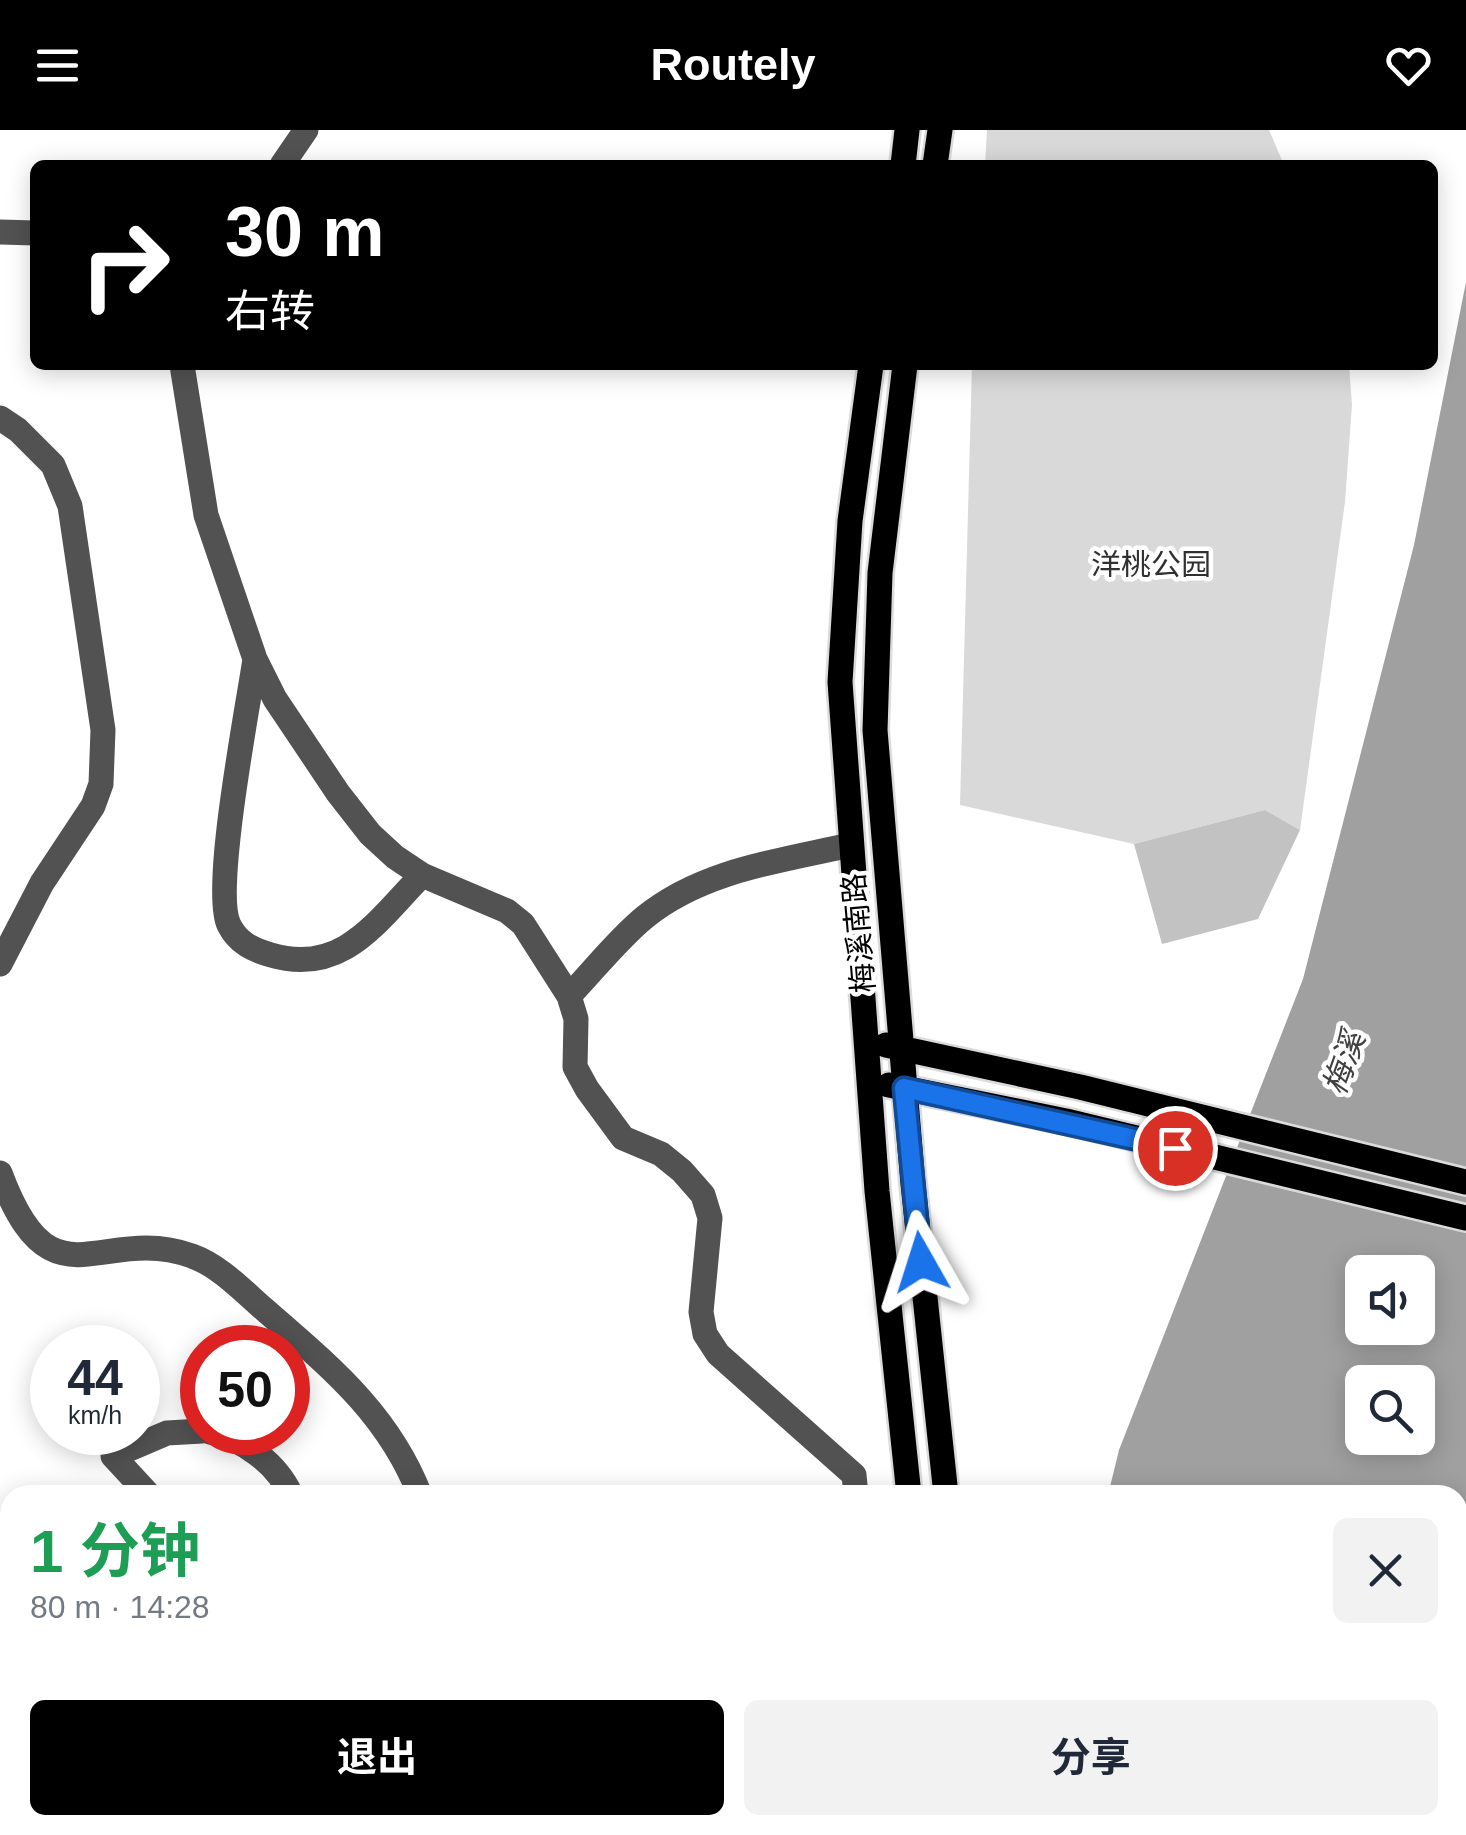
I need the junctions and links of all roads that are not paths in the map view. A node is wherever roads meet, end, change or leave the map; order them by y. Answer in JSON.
{"nodes":[{"id":1,"x":306,"y":130,"type":"edge"},
{"id":2,"x":907,"y":130,"type":"edge"},
{"id":3,"x":940,"y":130,"type":"edge"},
{"id":4,"x":285,"y":160,"type":"edge"},
{"id":5,"x":904,"y":160,"type":"edge"},
{"id":6,"x":936,"y":160,"type":"edge"},
{"id":7,"x":0,"y":232,"type":"edge"},
{"id":8,"x":30,"y":232,"type":"edge"},
{"id":9,"x":183,"y":370,"type":"edge"},
{"id":10,"x":870,"y":370,"type":"edge"},
{"id":11,"x":904,"y":370,"type":"edge"},
{"id":12,"x":0,"y":418,"type":"edge"},
{"id":13,"x":255,"y":659,"type":"junction"},
{"id":14,"x":850,"y":845,"type":"junction"},
{"id":15,"x":422,"y":875,"type":"junction"},
{"id":16,"x":0,"y":964,"type":"edge"},
{"id":17,"x":569,"y":996,"type":"junction"},
{"id":18,"x":866,"y":1042,"type":"junction"},
{"id":19,"x":901,"y":1048,"type":"junction"},
{"id":20,"x":869,"y":1081,"type":"junction"},
{"id":21,"x":904,"y":1088,"type":"junction"},
{"id":22,"x":0,"y":1173,"type":"edge"},
{"id":23,"x":1466,"y":1182,"type":"edge"},
{"id":24,"x":1466,"y":1218,"type":"edge"},
{"id":25,"x":180,"y":1432,"type":"edge"},
{"id":26,"x":257,"y":1455,"type":"edge"},
{"id":27,"x":139,"y":1485,"type":"edge"},
{"id":28,"x":284,"y":1485,"type":"edge"},
{"id":29,"x":415,"y":1485,"type":"edge"},
{"id":30,"x":855,"y":1485,"type":"edge"},
{"id":31,"x":908,"y":1485,"type":"edge"},
{"id":32,"x":945,"y":1485,"type":"edge"}],
"edges":[{"from":1,"to":4,"type":"street"},
{"from":2,"to":5,"type":"main road"},
{"from":3,"to":6,"type":"main road"},
{"from":7,"to":8,"type":"street"},
{"from":9,"to":13,"type":"street"},
{"from":10,"to":14,"type":"main road","name":"梅溪南路"},
{"from":11,"to":19,"type":"main road","name":"梅溪南路"},
{"from":12,"to":16,"type":"street"},
{"from":13,"to":15,"type":"street"},
{"from":13,"to":15,"type":"street"},
{"from":14,"to":17,"type":"street"},
{"from":14,"to":18,"type":"main road","name":"梅溪南路"},
{"from":15,"to":17,"type":"street"},
{"from":17,"to":30,"type":"street"},
{"from":18,"to":19,"type":"main road"},
{"from":18,"to":20,"type":"main road","name":"梅溪南路"},
{"from":19,"to":21,"type":"main road","name":"梅溪南路"},
{"from":19,"to":23,"type":"main road"},
{"from":20,"to":21,"type":"main road"},
{"from":20,"to":31,"type":"main road","name":"梅溪南路"},
{"from":21,"to":24,"type":"main road"},
{"from":21,"to":32,"type":"main road","name":"梅溪南路"},
{"from":22,"to":29,"type":"street"},
{"from":25,"to":27,"type":"street"},
{"from":26,"to":28,"type":"street"}]}
